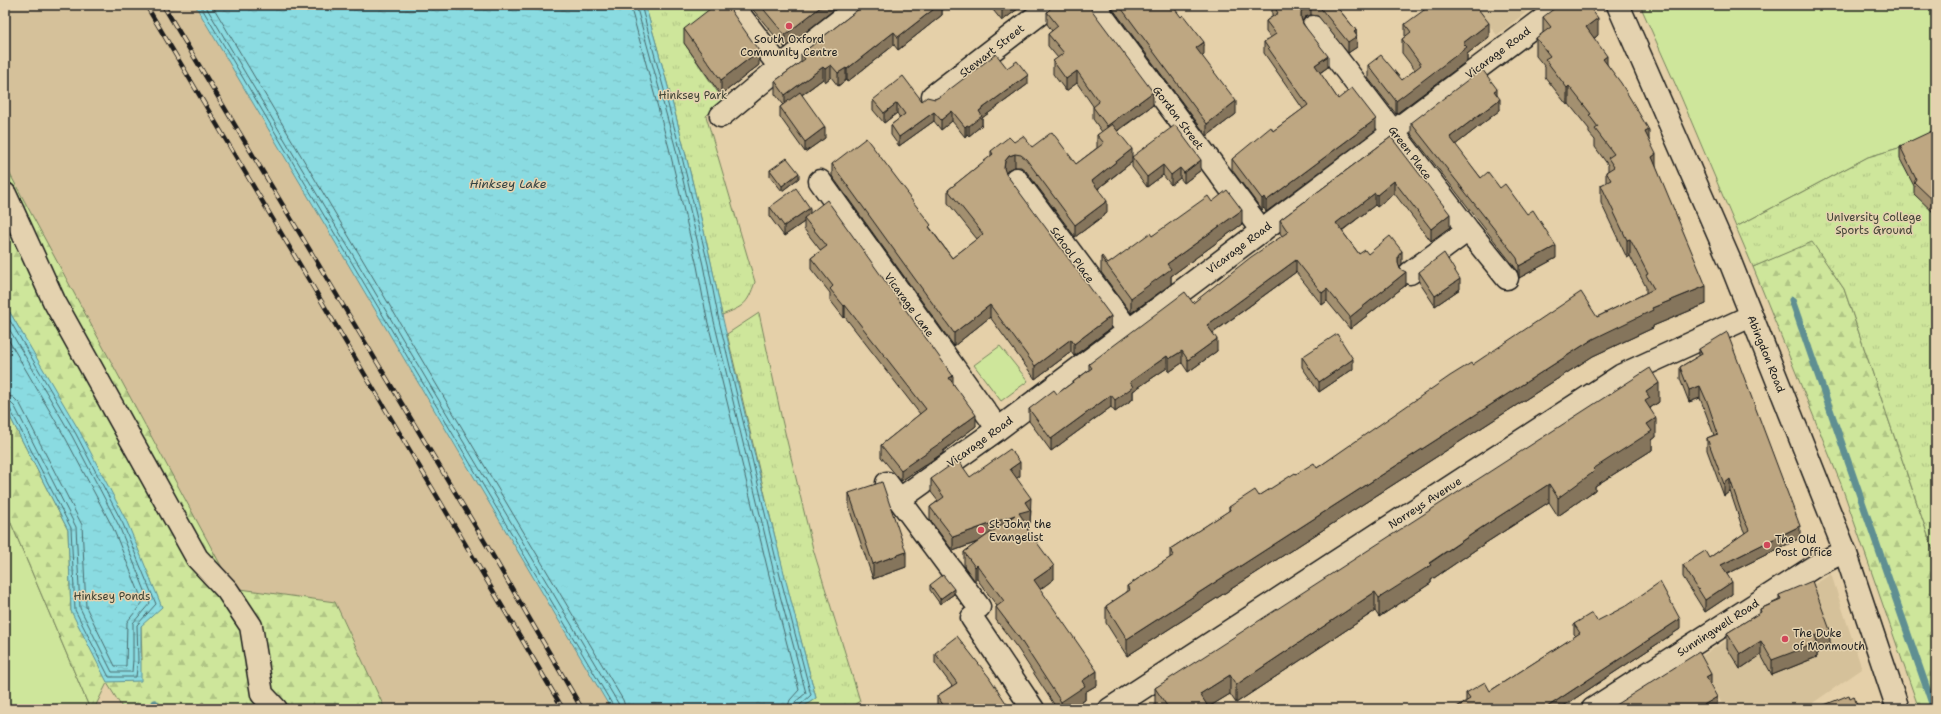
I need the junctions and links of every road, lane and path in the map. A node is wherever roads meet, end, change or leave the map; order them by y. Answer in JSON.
{"nodes":[{"id":1,"x":732,"y":5,"type":"edge"},
{"id":2,"x":860,"y":5,"type":"edge"},
{"id":3,"x":1051,"y":5,"type":"edge"},
{"id":4,"x":1094,"y":5,"type":"edge"},
{"id":5,"x":1562,"y":5,"type":"edge"},
{"id":6,"x":1618,"y":5,"type":"edge"},
{"id":7,"x":1313,"y":27,"type":"dead end"},
{"id":8,"x":780,"y":67,"type":"junction"},
{"id":9,"x":932,"y":96,"type":"dead end"},
{"id":10,"x":721,"y":116,"type":"dead end"},
{"id":11,"x":1394,"y":131,"type":"junction"},
{"id":12,"x":1016,"y":179,"type":"dead end"},
{"id":13,"x":820,"y":181,"type":"dead end"},
{"id":14,"x":5,"y":194,"type":"edge"},
{"id":15,"x":1468,"y":230,"type":"junction"},
{"id":16,"x":1262,"y":231,"type":"junction"},
{"id":17,"x":1410,"y":272,"type":"dead end"},
{"id":18,"x":1507,"y":278,"type":"dead end"},
{"id":19,"x":1751,"y":316,"type":"junction"},
{"id":20,"x":1129,"y":331,"type":"junction"},
{"id":21,"x":998,"y":429,"type":"junction"},
{"id":22,"x":1845,"y":551,"type":"junction"},
{"id":23,"x":276,"y":709,"type":"edge"},
{"id":24,"x":1033,"y":709,"type":"edge"},
{"id":25,"x":1110,"y":709,"type":"edge"},
{"id":26,"x":1593,"y":709,"type":"edge"},
{"id":27,"x":1898,"y":709,"type":"edge"}],
"edges":[{"from":1,"to":8,"type":"street"},
{"from":2,"to":8,"type":"street"},
{"from":3,"to":9,"type":"street","name":"Stewart Street"},
{"from":4,"to":16,"type":"street","name":"Gordon Street"},
{"from":5,"to":11,"type":"street","name":"Vicarage Road"},
{"from":6,"to":19,"type":"street","name":"Abingdon Road"},
{"from":7,"to":11,"type":"street","name":"Green Place"},
{"from":8,"to":10,"type":"street"},
{"from":11,"to":15,"type":"street","name":"Green Place"},
{"from":11,"to":16,"type":"street","name":"Vicarage Road"},
{"from":12,"to":20,"type":"street","name":"School Place"},
{"from":13,"to":21,"type":"street","name":"Vicarage Lane"},
{"from":14,"to":23,"type":"street"},
{"from":15,"to":17,"type":"street"},
{"from":15,"to":18,"type":"street","name":"Green Place"},
{"from":16,"to":20,"type":"street","name":"Vicarage Road"},
{"from":19,"to":22,"type":"street","name":"Abingdon Road"},
{"from":19,"to":25,"type":"street","name":"Norreys Avenue"},
{"from":20,"to":21,"type":"street","name":"Vicarage Road"},
{"from":21,"to":24,"type":"street","name":"Vicarage Road"},
{"from":22,"to":26,"type":"street","name":"Sunningwell Road"},
{"from":22,"to":27,"type":"street","name":"Abingdon Road"}]}
